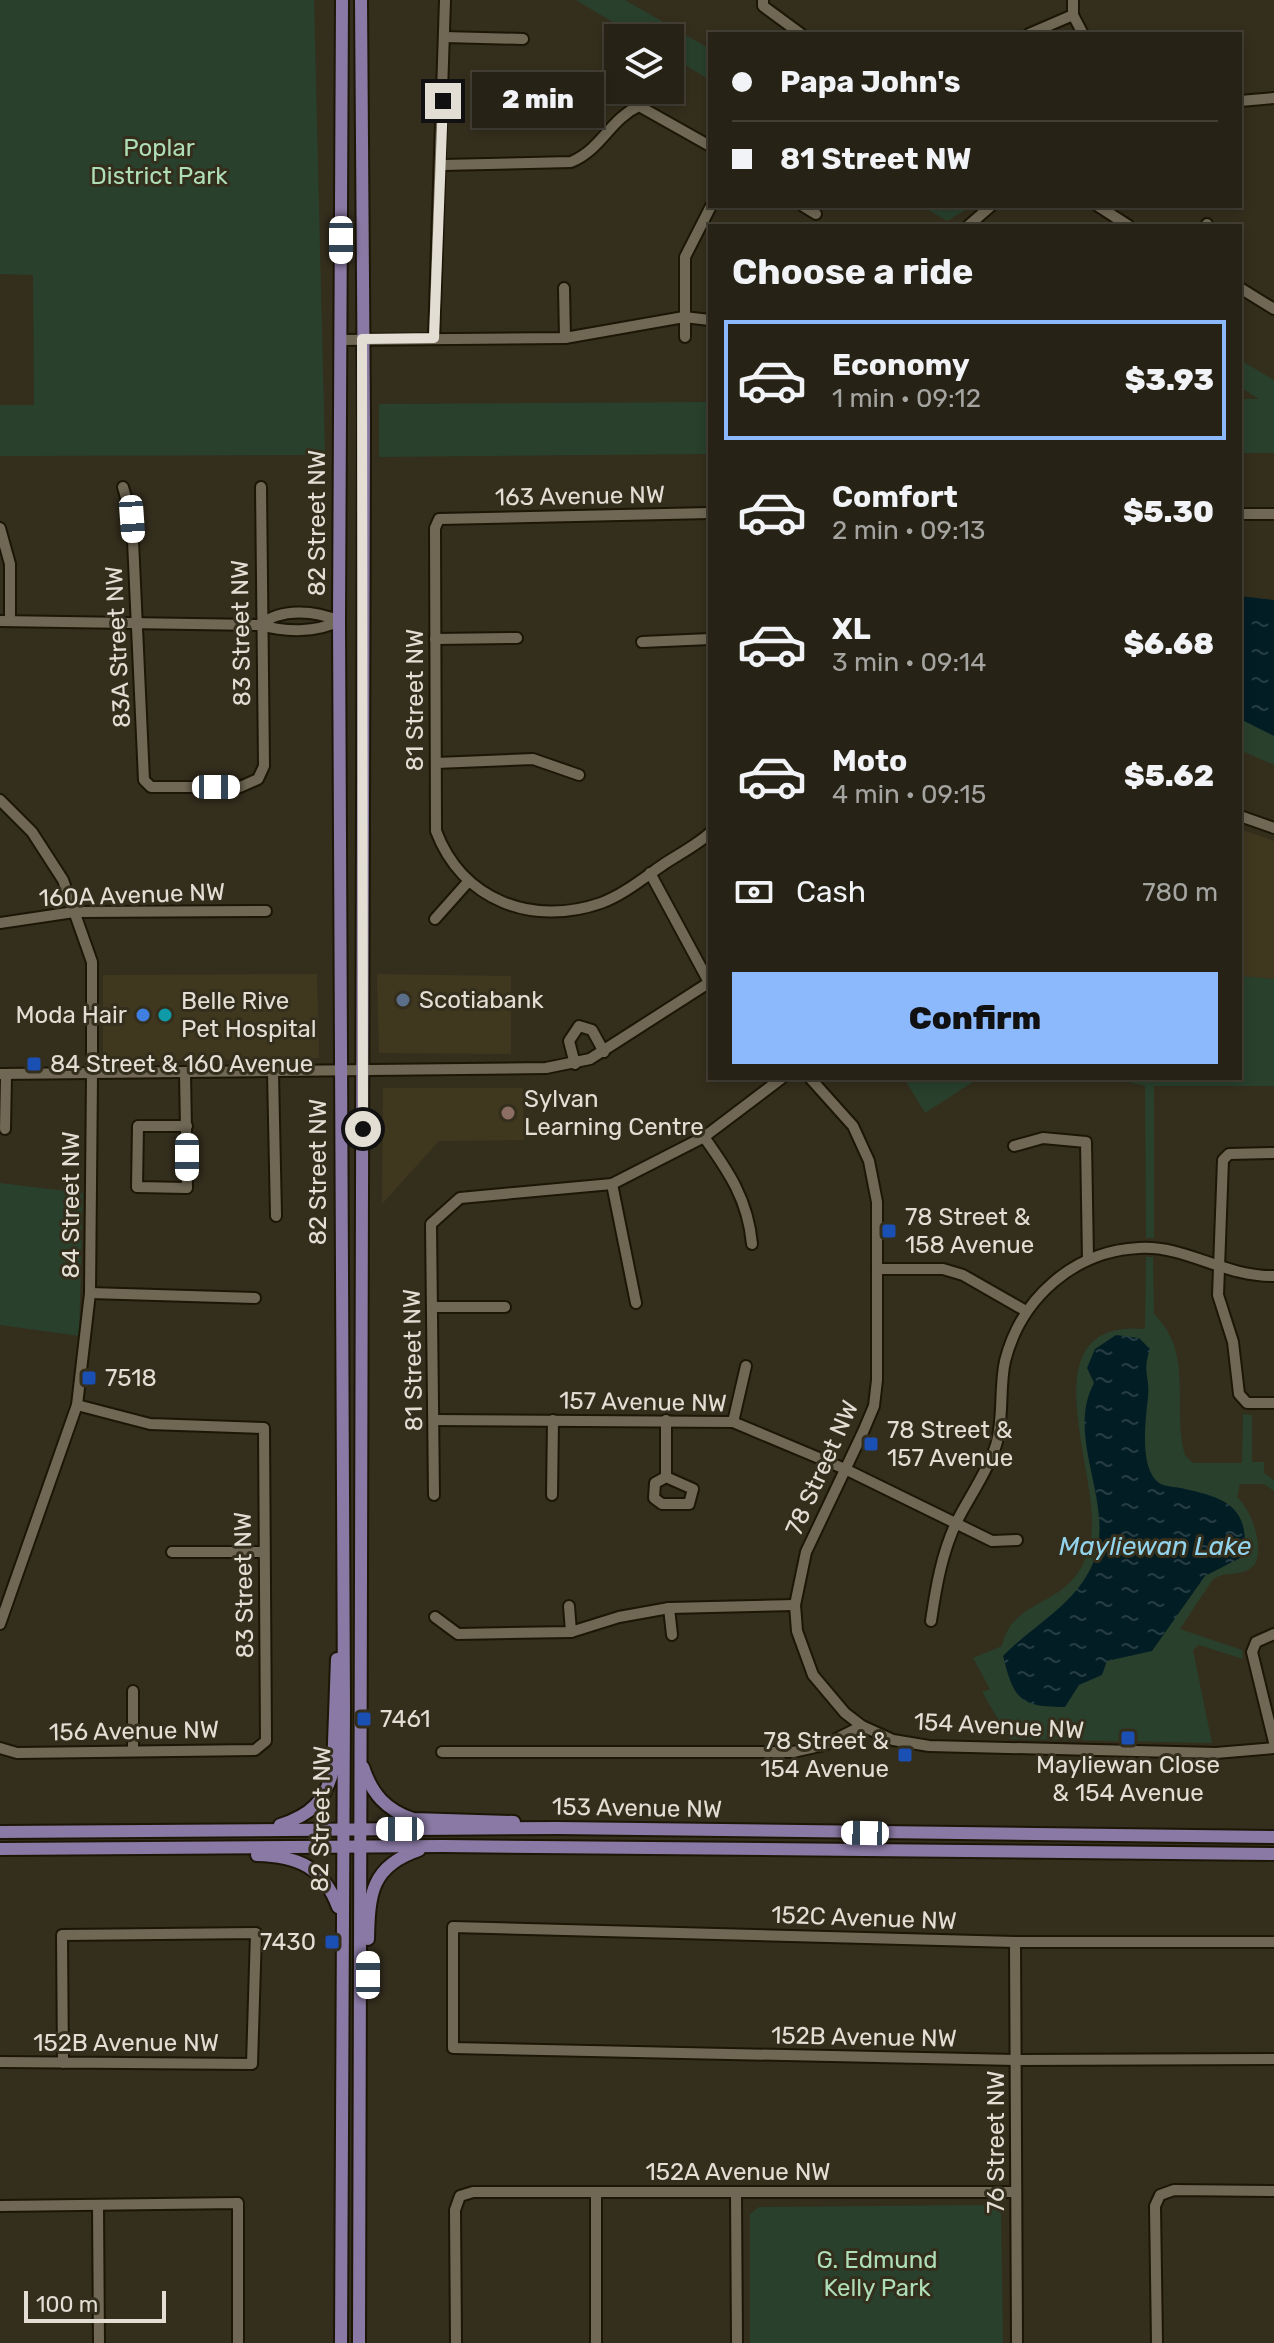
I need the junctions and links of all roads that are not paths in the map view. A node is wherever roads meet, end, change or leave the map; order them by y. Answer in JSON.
{"nodes":[{"id":1,"x":342,"y":0,"type":"edge"},
{"id":2,"x":361,"y":0,"type":"edge"},
{"id":3,"x":445,"y":0,"type":"edge"},
{"id":4,"x":1073,"y":0,"type":"edge"},
{"id":5,"x":763,"y":3,"type":"edge"},
{"id":6,"x":1073,"y":15,"type":"junction"},
{"id":7,"x":799,"y":32,"type":"edge"},
{"id":8,"x":1034,"y":32,"type":"edge"},
{"id":9,"x":1082,"y":32,"type":"edge"},
{"id":10,"x":444,"y":37,"type":"junction"},
{"id":11,"x":523,"y":39,"type":"dead end"},
{"id":12,"x":1274,"y":98,"type":"edge"},
{"id":13,"x":1242,"y":101,"type":"edge"},
{"id":14,"x":708,"y":145,"type":"edge"},
{"id":15,"x":442,"y":165,"type":"junction"},
{"id":16,"x":710,"y":208,"type":"edge"},
{"id":17,"x":806,"y":208,"type":"edge"},
{"id":18,"x":989,"y":208,"type":"edge"},
{"id":19,"x":1101,"y":208,"type":"edge"},
{"id":20,"x":816,"y":214,"type":"dead end"},
{"id":21,"x":970,"y":224,"type":"edge"},
{"id":22,"x":1126,"y":224,"type":"edge"},
{"id":23,"x":564,"y":288,"type":"dead end"},
{"id":24,"x":1242,"y":289,"type":"edge"},
{"id":25,"x":1274,"y":309,"type":"edge"},
{"id":26,"x":684,"y":317,"type":"junction"},
{"id":27,"x":708,"y":320,"type":"edge"},
{"id":28,"x":685,"y":337,"type":"dead end"},
{"id":29,"x":434,"y":338,"type":"junction"},
{"id":30,"x":565,"y":338,"type":"junction"},
{"id":31,"x":362,"y":339,"type":"junction"},
{"id":32,"x":340,"y":340,"type":"junction"},
{"id":33,"x":123,"y":487,"type":"dead end"},
{"id":34,"x":261,"y":487,"type":"dead end"},
{"id":35,"x":708,"y":513,"type":"edge"},
{"id":36,"x":1242,"y":514,"type":"edge"},
{"id":37,"x":1274,"y":514,"type":"edge"},
{"id":38,"x":450,"y":519,"type":"joint"},
{"id":39,"x":0,"y":528,"type":"edge"},
{"id":40,"x":5,"y":621,"type":"edge"},
{"id":41,"x":339,"y":621,"type":"junction"},
{"id":42,"x":362,"y":621,"type":"junction"},
{"id":43,"x":138,"y":623,"type":"junction"},
{"id":44,"x":260,"y":625,"type":"junction"},
{"id":45,"x":517,"y":638,"type":"dead end"},
{"id":46,"x":435,"y":639,"type":"junction"},
{"id":47,"x":708,"y":639,"type":"edge"},
{"id":48,"x":642,"y":642,"type":"dead end"},
{"id":49,"x":436,"y":763,"type":"junction"},
{"id":50,"x":579,"y":775,"type":"dead end"},
{"id":51,"x":258,"y":779,"type":"joint"},
{"id":52,"x":0,"y":800,"type":"edge"},
{"id":53,"x":1242,"y":817,"type":"edge"},
{"id":54,"x":1274,"y":828,"type":"edge"},
{"id":55,"x":708,"y":835,"type":"edge"},
{"id":56,"x":650,"y":873,"type":"junction"},
{"id":57,"x":467,"y":883,"type":"junction"},
{"id":58,"x":266,"y":911,"type":"dead end"},
{"id":59,"x":74,"y":912,"type":"junction"},
{"id":60,"x":435,"y":919,"type":"dead end"},
{"id":61,"x":0,"y":923,"type":"edge"},
{"id":62,"x":708,"y":979,"type":"edge"},
{"id":63,"x":708,"y":984,"type":"edge"},
{"id":64,"x":604,"y":1052,"type":"junction"},
{"id":65,"x":575,"y":1064,"type":"junction"},
{"id":66,"x":363,"y":1069,"type":"junction"},
{"id":67,"x":339,"y":1070,"type":"junction"},
{"id":68,"x":273,"y":1072,"type":"junction"},
{"id":69,"x":185,"y":1073,"type":"junction"},
{"id":70,"x":3,"y":1075,"type":"edge"},
{"id":71,"x":92,"y":1075,"type":"junction"},
{"id":72,"x":779,"y":1080,"type":"edge"},
{"id":73,"x":812,"y":1080,"type":"edge"},
{"id":74,"x":187,"y":1126,"type":"junction"},
{"id":75,"x":5,"y":1129,"type":"dead end"},
{"id":76,"x":704,"y":1137,"type":"junction"},
{"id":77,"x":1014,"y":1146,"type":"dead end"},
{"id":78,"x":1274,"y":1153,"type":"edge"},
{"id":79,"x":612,"y":1184,"type":"junction"},
{"id":80,"x":276,"y":1216,"type":"dead end"},
{"id":81,"x":752,"y":1244,"type":"dead end"},
{"id":82,"x":1088,"y":1259,"type":"junction"},
{"id":83,"x":878,"y":1269,"type":"junction"},
{"id":84,"x":1221,"y":1269,"type":"junction"},
{"id":85,"x":1274,"y":1276,"type":"edge"},
{"id":86,"x":90,"y":1293,"type":"junction"},
{"id":87,"x":255,"y":1298,"type":"dead end"},
{"id":88,"x":636,"y":1303,"type":"dead end"},
{"id":89,"x":433,"y":1307,"type":"junction"},
{"id":90,"x":505,"y":1307,"type":"dead end"},
{"id":91,"x":1026,"y":1311,"type":"junction"},
{"id":92,"x":746,"y":1366,"type":"dead end"},
{"id":93,"x":1274,"y":1403,"type":"edge"},
{"id":94,"x":77,"y":1405,"type":"junction"},
{"id":95,"x":434,"y":1420,"type":"junction"},
{"id":96,"x":553,"y":1420,"type":"junction"},
{"id":97,"x":666,"y":1420,"type":"junction"},
{"id":98,"x":733,"y":1422,"type":"junction"},
{"id":99,"x":845,"y":1469,"type":"junction"},
{"id":100,"x":666,"y":1477,"type":"dead end"},
{"id":101,"x":434,"y":1495,"type":"dead end"},
{"id":102,"x":552,"y":1495,"type":"dead end"},
{"id":103,"x":955,"y":1525,"type":"junction"},
{"id":104,"x":1017,"y":1540,"type":"dead end"},
{"id":105,"x":172,"y":1552,"type":"dead end"},
{"id":106,"x":262,"y":1552,"type":"junction"},
{"id":107,"x":795,"y":1605,"type":"junction"},
{"id":108,"x":569,"y":1606,"type":"dead end"},
{"id":109,"x":669,"y":1608,"type":"junction"},
{"id":110,"x":435,"y":1617,"type":"dead end"},
{"id":111,"x":931,"y":1621,"type":"dead end"},
{"id":112,"x":0,"y":1624,"type":"edge"},
{"id":113,"x":341,"y":1628,"type":"junction"},
{"id":114,"x":571,"y":1632,"type":"junction"},
{"id":115,"x":1274,"y":1634,"type":"edge"},
{"id":116,"x":672,"y":1635,"type":"dead end"},
{"id":117,"x":133,"y":1691,"type":"dead end"},
{"id":118,"x":862,"y":1726,"type":"junction"},
{"id":119,"x":266,"y":1741,"type":"joint"},
{"id":120,"x":1274,"y":1745,"type":"edge"},
{"id":121,"x":0,"y":1748,"type":"edge"},
{"id":122,"x":133,"y":1750,"type":"junction"},
{"id":123,"x":442,"y":1752,"type":"dead end"},
{"id":124,"x":360,"y":1760,"type":"junction"},
{"id":125,"x":557,"y":1828,"type":"junction"},
{"id":126,"x":257,"y":1829,"type":"junction"},
{"id":127,"x":343,"y":1829,"type":"junction"},
{"id":128,"x":360,"y":1829,"type":"junction"},
{"id":129,"x":0,"y":1832,"type":"edge"},
{"id":130,"x":1274,"y":1837,"type":"edge"},
{"id":131,"x":443,"y":1846,"type":"junction"},
{"id":132,"x":342,"y":1847,"type":"junction"},
{"id":133,"x":360,"y":1847,"type":"junction"},
{"id":134,"x":146,"y":1848,"type":"junction"},
{"id":135,"x":0,"y":1849,"type":"edge"},
{"id":136,"x":1274,"y":1854,"type":"edge"},
{"id":137,"x":342,"y":1916,"type":"junction"},
{"id":138,"x":1015,"y":1942,"type":"junction"},
{"id":139,"x":1274,"y":1942,"type":"edge"},
{"id":140,"x":360,"y":2037,"type":"junction"},
{"id":141,"x":453,"y":2048,"type":"joint"},
{"id":142,"x":1274,"y":2059,"type":"edge"},
{"id":143,"x":1016,"y":2060,"type":"junction"},
{"id":144,"x":0,"y":2062,"type":"edge"},
{"id":145,"x":63,"y":2063,"type":"junction"},
{"id":146,"x":1274,"y":2191,"type":"edge"},
{"id":147,"x":596,"y":2192,"type":"junction"},
{"id":148,"x":1016,"y":2192,"type":"junction"},
{"id":149,"x":736,"y":2193,"type":"junction"},
{"id":150,"x":0,"y":2206,"type":"edge"},
{"id":151,"x":98,"y":2206,"type":"junction"},
{"id":152,"x":99,"y":2343,"type":"edge"},
{"id":153,"x":238,"y":2343,"type":"edge"},
{"id":154,"x":341,"y":2343,"type":"edge"},
{"id":155,"x":359,"y":2343,"type":"edge"},
{"id":156,"x":456,"y":2343,"type":"edge"},
{"id":157,"x":596,"y":2343,"type":"edge"},
{"id":158,"x":737,"y":2343,"type":"edge"},
{"id":159,"x":1017,"y":2343,"type":"edge"},
{"id":160,"x":1157,"y":2343,"type":"edge"}],
"edges":[{"from":1,"to":32,"type":"main road","name":"82 Street NW"},
{"from":2,"to":31,"type":"main road","name":"82 Street NW"},
{"from":3,"to":10,"type":"street"},
{"from":4,"to":6,"type":"street"},
{"from":5,"to":7,"type":"street"},
{"from":6,"to":8,"type":"street"},
{"from":6,"to":9,"type":"street"},
{"from":10,"to":11,"type":"street"},
{"from":10,"to":15,"type":"street"},
{"from":12,"to":13,"type":"street"},
{"from":14,"to":15,"type":"street"},
{"from":15,"to":29,"type":"street"},
{"from":16,"to":26,"type":"street"},
{"from":17,"to":20,"type":"street"},
{"from":18,"to":21,"type":"street"},
{"from":19,"to":22,"type":"street"},
{"from":23,"to":30,"type":"street"},
{"from":24,"to":25,"type":"street"},
{"from":26,"to":27,"type":"street"},
{"from":26,"to":28,"type":"street"},
{"from":26,"to":30,"type":"street"},
{"from":29,"to":30,"type":"street"},
{"from":29,"to":31,"type":"street"},
{"from":31,"to":32,"type":"street"},
{"from":31,"to":42,"type":"main road","name":"82 Street NW"},
{"from":32,"to":41,"type":"main road","name":"82 Street NW"},
{"from":33,"to":43,"type":"street","name":"83A Street NW"},
{"from":34,"to":44,"type":"street","name":"83 Street NW"},
{"from":35,"to":38,"type":"street","name":"163 Avenue NW"},
{"from":36,"to":37,"type":"street"},
{"from":38,"to":46,"type":"street","name":"81 Street NW"},
{"from":39,"to":40,"type":"street"},
{"from":40,"to":43,"type":"street"},
{"from":41,"to":42,"type":"main road"},
{"from":41,"to":44,"type":"street"},
{"from":41,"to":67,"type":"main road","name":"82 Street NW"},
{"from":42,"to":66,"type":"main road","name":"82 Street NW"},
{"from":43,"to":44,"type":"street"},
{"from":43,"to":51,"type":"street","name":"83A Street NW"},
{"from":44,"to":51,"type":"street","name":"83 Street NW"},
{"from":45,"to":46,"type":"street"},
{"from":46,"to":49,"type":"street","name":"81 Street NW"},
{"from":47,"to":48,"type":"street"},
{"from":49,"to":50,"type":"street"},
{"from":49,"to":57,"type":"street","name":"81 Street NW"},
{"from":52,"to":59,"type":"street","name":"84 Street NW"},
{"from":53,"to":54,"type":"street"},
{"from":55,"to":56,"type":"street"},
{"from":56,"to":57,"type":"street"},
{"from":56,"to":62,"type":"street"},
{"from":57,"to":60,"type":"street"},
{"from":58,"to":59,"type":"street","name":"160A Avenue NW"},
{"from":59,"to":61,"type":"street","name":"160A Avenue NW"},
{"from":59,"to":71,"type":"street","name":"84 Street NW"},
{"from":63,"to":64,"type":"street"},
{"from":64,"to":65,"type":"street"},
{"from":64,"to":65,"type":"street"},
{"from":65,"to":66,"type":"street"},
{"from":66,"to":67,"type":"street"},
{"from":66,"to":124,"type":"main road","name":"82 Street NW"},
{"from":67,"to":68,"type":"street"},
{"from":67,"to":113,"type":"main road","name":"82 Street NW"},
{"from":68,"to":69,"type":"street"},
{"from":68,"to":80,"type":"street"},
{"from":69,"to":71,"type":"street"},
{"from":69,"to":74,"type":"street"},
{"from":70,"to":71,"type":"street"},
{"from":70,"to":75,"type":"street"},
{"from":71,"to":86,"type":"street","name":"84 Street NW"},
{"from":72,"to":76,"type":"street"},
{"from":73,"to":83,"type":"street","name":"78 Street NW"},
{"from":74,"to":74,"type":"street"},
{"from":76,"to":79,"type":"street"},
{"from":76,"to":81,"type":"street"},
{"from":77,"to":82,"type":"street"},
{"from":78,"to":84,"type":"street"},
{"from":79,"to":88,"type":"street"},
{"from":79,"to":89,"type":"street","name":"81 Street NW"},
{"from":82,"to":84,"type":"street"},
{"from":82,"to":91,"type":"street"},
{"from":83,"to":91,"type":"street"},
{"from":83,"to":99,"type":"street","name":"78 Street NW"},
{"from":84,"to":85,"type":"street"},
{"from":84,"to":93,"type":"street"},
{"from":86,"to":87,"type":"street"},
{"from":86,"to":94,"type":"street","name":"84 Street NW"},
{"from":89,"to":90,"type":"street"},
{"from":89,"to":95,"type":"street","name":"81 Street NW"},
{"from":91,"to":103,"type":"street"},
{"from":92,"to":98,"type":"street"},
{"from":94,"to":106,"type":"street","name":"83 Street NW"},
{"from":94,"to":112,"type":"street","name":"84 Street NW"},
{"from":95,"to":96,"type":"street","name":"157 Avenue NW"},
{"from":95,"to":101,"type":"street","name":"81 Street NW"},
{"from":96,"to":97,"type":"street","name":"157 Avenue NW"},
{"from":96,"to":102,"type":"street"},
{"from":97,"to":98,"type":"street","name":"157 Avenue NW"},
{"from":97,"to":100,"type":"street"},
{"from":98,"to":99,"type":"street","name":"157 Avenue NW"},
{"from":99,"to":103,"type":"street","name":"157 Avenue NW"},
{"from":99,"to":107,"type":"street","name":"78 Street NW"},
{"from":103,"to":104,"type":"street","name":"157 Avenue NW"},
{"from":103,"to":111,"type":"street"},
{"from":105,"to":106,"type":"street"},
{"from":106,"to":119,"type":"street","name":"83 Street NW"},
{"from":107,"to":109,"type":"street"},
{"from":107,"to":118,"type":"street","name":"78 Street NW"},
{"from":108,"to":114,"type":"street"},
{"from":109,"to":114,"type":"street"},
{"from":109,"to":116,"type":"street"},
{"from":110,"to":114,"type":"street"},
{"from":113,"to":126,"type":"main road"},
{"from":113,"to":127,"type":"main road","name":"82 Street NW"},
{"from":115,"to":120,"type":"street"},
{"from":117,"to":122,"type":"street"},
{"from":118,"to":120,"type":"street","name":"154 Avenue NW"},
{"from":118,"to":123,"type":"street"},
{"from":119,"to":122,"type":"street","name":"156 Avenue NW"},
{"from":121,"to":122,"type":"street","name":"156 Avenue NW"},
{"from":124,"to":125,"type":"main road"},
{"from":124,"to":128,"type":"main road","name":"82 Street NW"},
{"from":125,"to":128,"type":"main road","name":"153 Avenue NW"},
{"from":125,"to":130,"type":"main road","name":"153 Avenue NW"},
{"from":126,"to":127,"type":"main road","name":"153 Avenue NW"},
{"from":126,"to":129,"type":"main road","name":"153 Avenue NW"},
{"from":127,"to":128,"type":"main road","name":"153 Avenue NW"},
{"from":127,"to":132,"type":"main road","name":"82 Street NW"},
{"from":128,"to":133,"type":"main road","name":"82 Street NW"},
{"from":131,"to":133,"type":"main road","name":"153 Avenue NW"},
{"from":131,"to":136,"type":"main road","name":"153 Avenue NW"},
{"from":131,"to":140,"type":"main road"},
{"from":132,"to":133,"type":"main road","name":"153 Avenue NW"},
{"from":132,"to":134,"type":"main road","name":"153 Avenue NW"},
{"from":132,"to":137,"type":"main road","name":"82 Street NW"},
{"from":133,"to":140,"type":"main road","name":"82 Street NW"},
{"from":134,"to":135,"type":"main road","name":"153 Avenue NW"},
{"from":134,"to":137,"type":"main road"},
{"from":137,"to":154,"type":"main road","name":"82 Street NW"},
{"from":138,"to":139,"type":"street","name":"152C Avenue NW"},
{"from":138,"to":141,"type":"street","name":"152C Avenue NW"},
{"from":138,"to":143,"type":"street","name":"76 Street NW"},
{"from":140,"to":155,"type":"main road","name":"82 Street NW"},
{"from":141,"to":143,"type":"street","name":"152B Avenue NW"},
{"from":142,"to":143,"type":"street","name":"152B Avenue NW"},
{"from":143,"to":148,"type":"street","name":"76 Street NW"},
{"from":144,"to":145,"type":"street","name":"152B Avenue NW"},
{"from":145,"to":145,"type":"street","name":"152B Avenue NW"},
{"from":146,"to":160,"type":"street"},
{"from":147,"to":149,"type":"street","name":"152A Avenue NW"},
{"from":147,"to":156,"type":"street","name":"152A Avenue NW"},
{"from":147,"to":157,"type":"street"},
{"from":148,"to":149,"type":"street","name":"152A Avenue NW"},
{"from":148,"to":159,"type":"street","name":"76 Street NW"},
{"from":149,"to":158,"type":"street"},
{"from":150,"to":151,"type":"street"},
{"from":151,"to":152,"type":"street"},
{"from":151,"to":153,"type":"street"}]}
